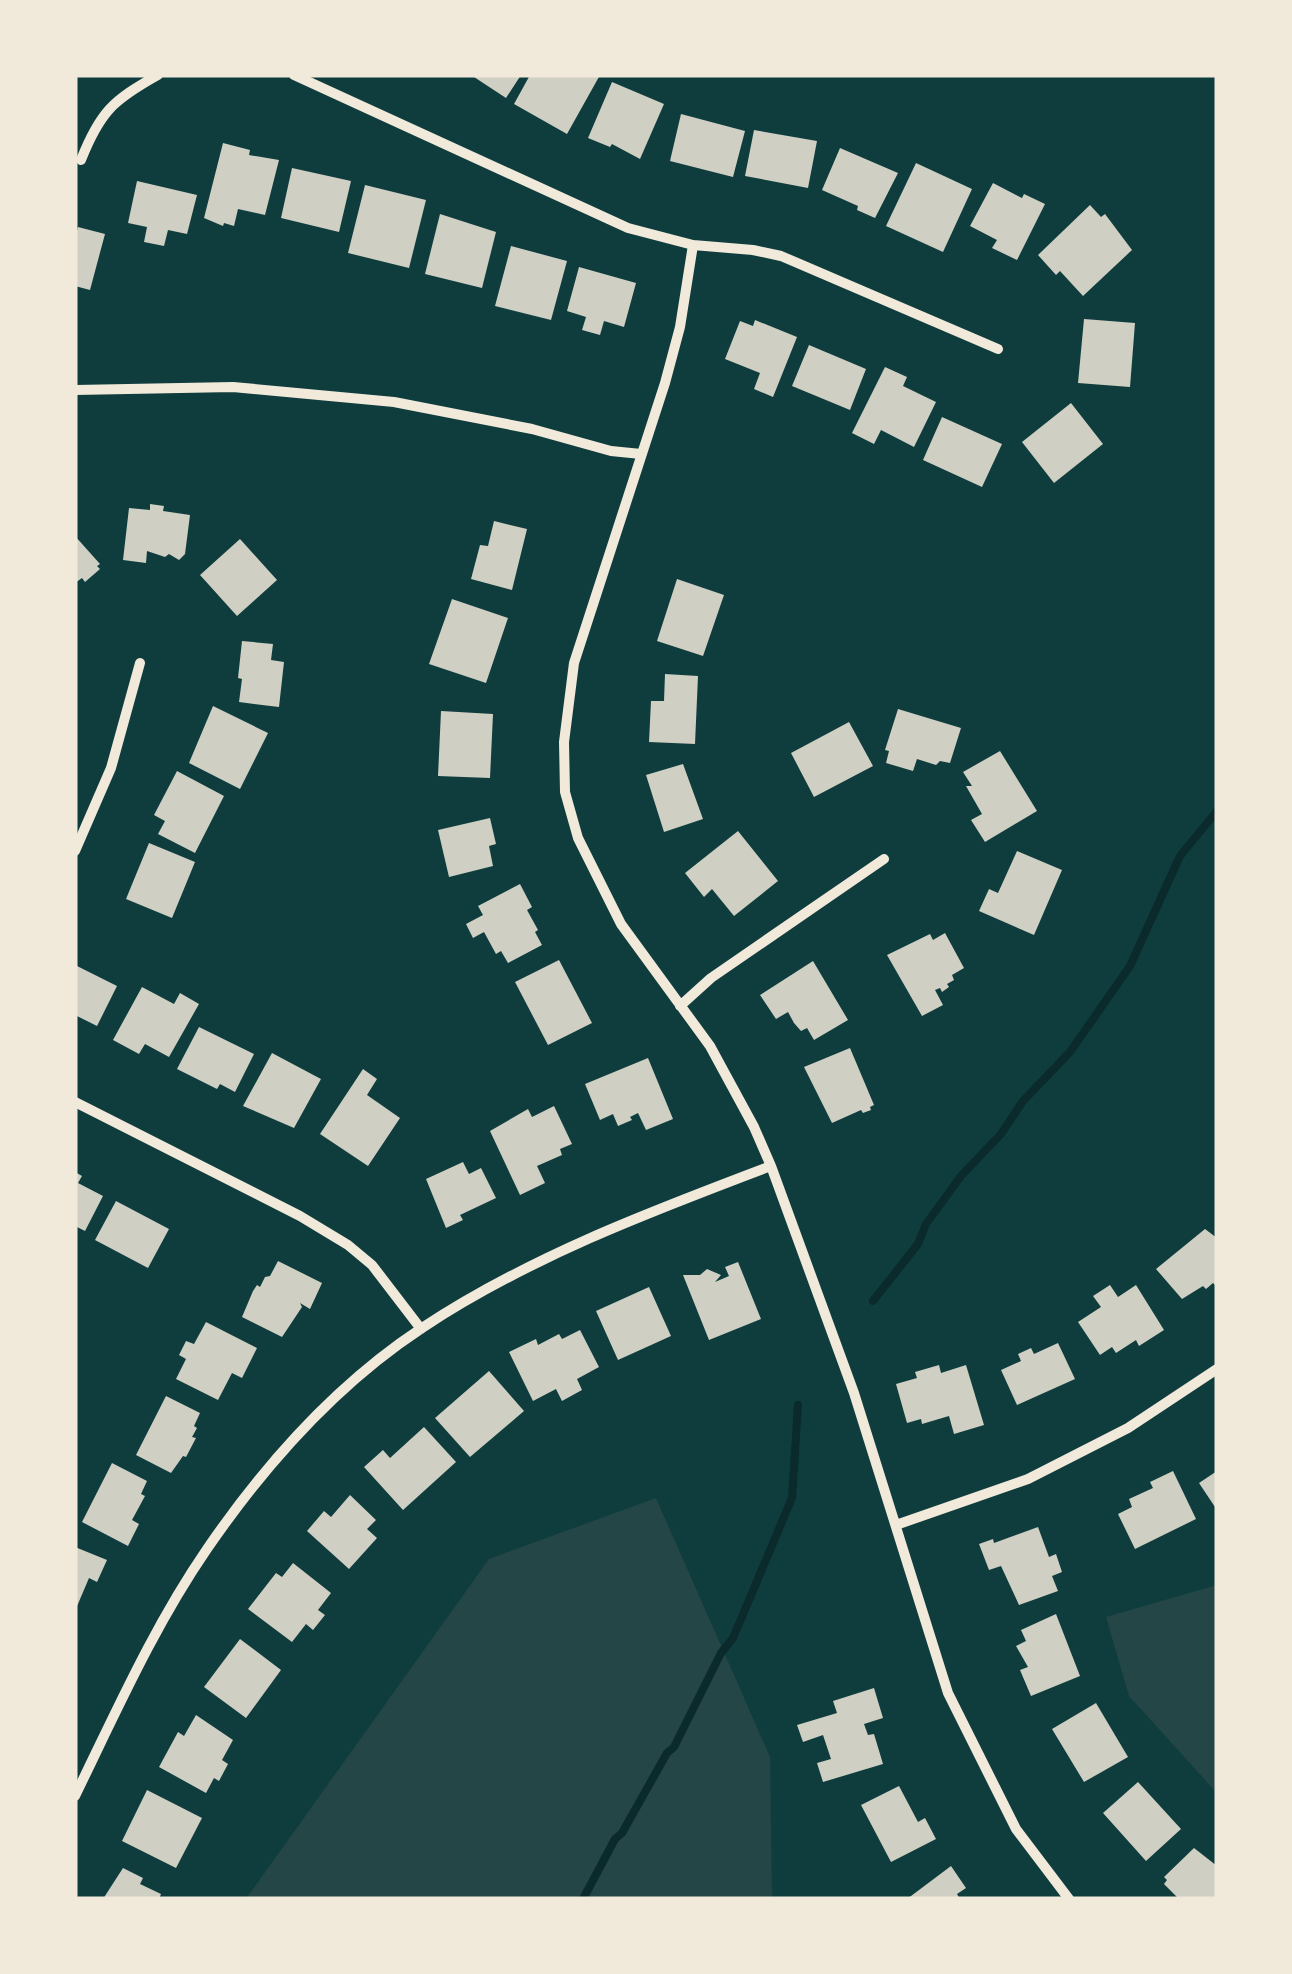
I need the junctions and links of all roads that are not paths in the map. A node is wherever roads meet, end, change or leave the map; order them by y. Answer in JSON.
{"nodes":[{"id":1,"x":158,"y":75,"type":"edge"},
{"id":2,"x":294,"y":75,"type":"edge"},
{"id":3,"x":81,"y":160,"type":"dead end"},
{"id":4,"x":693,"y":245,"type":"junction"},
{"id":5,"x":998,"y":349,"type":"dead end"},
{"id":6,"x":75,"y":390,"type":"edge"},
{"id":7,"x":641,"y":454,"type":"junction"},
{"id":8,"x":140,"y":663,"type":"dead end"},
{"id":9,"x":75,"y":852,"type":"edge"},
{"id":10,"x":884,"y":859,"type":"dead end"},
{"id":11,"x":680,"y":1006,"type":"junction"},
{"id":12,"x":75,"y":1102,"type":"edge"},
{"id":13,"x":772,"y":1166,"type":"junction"},
{"id":14,"x":421,"y":1328,"type":"junction"},
{"id":15,"x":1217,"y":1370,"type":"edge"},
{"id":16,"x":896,"y":1525,"type":"junction"},
{"id":17,"x":75,"y":1796,"type":"edge"},
{"id":18,"x":1069,"y":1899,"type":"edge"}],
"edges":[{"from":1,"to":3,"type":"street"},
{"from":2,"to":4,"type":"street"},
{"from":4,"to":5,"type":"street"},
{"from":4,"to":7,"type":"street"},
{"from":6,"to":7,"type":"street"},
{"from":7,"to":11,"type":"street"},
{"from":8,"to":9,"type":"street"},
{"from":10,"to":11,"type":"street"},
{"from":11,"to":13,"type":"street"},
{"from":12,"to":14,"type":"street"},
{"from":13,"to":14,"type":"street"},
{"from":13,"to":16,"type":"street"},
{"from":14,"to":17,"type":"street"},
{"from":15,"to":16,"type":"street"},
{"from":16,"to":18,"type":"street"}]}
